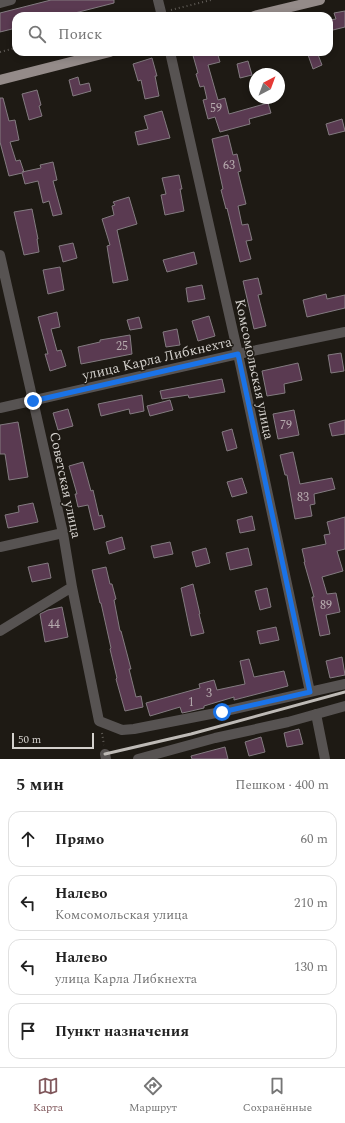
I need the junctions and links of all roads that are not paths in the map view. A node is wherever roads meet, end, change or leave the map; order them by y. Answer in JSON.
{"nodes":[{"id":1,"x":11,"y":0,"type":"edge"},
{"id":2,"x":158,"y":0,"type":"edge"},
{"id":3,"x":320,"y":0,"type":"edge"},
{"id":4,"x":0,"y":3,"type":"edge"},
{"id":5,"x":161,"y":12,"type":"edge"},
{"id":6,"x":270,"y":12,"type":"edge"},
{"id":7,"x":94,"y":56,"type":"edge"},
{"id":8,"x":171,"y":56,"type":"edge"},
{"id":9,"x":0,"y":80,"type":"edge"},
{"id":10,"x":0,"y":255,"type":"edge"},
{"id":11,"x":345,"y":332,"type":"edge"},
{"id":12,"x":238,"y":354,"type":"junction"},
{"id":13,"x":33,"y":401,"type":"junction"},
{"id":14,"x":0,"y":408,"type":"edge"},
{"id":15,"x":63,"y":533,"type":"junction"},
{"id":16,"x":0,"y":547,"type":"edge"},
{"id":17,"x":72,"y":587,"type":"junction"},
{"id":18,"x":0,"y":631,"type":"edge"},
{"id":19,"x":345,"y":684,"type":"edge"},
{"id":20,"x":310,"y":692,"type":"junction"},
{"id":21,"x":345,"y":706,"type":"edge"},
{"id":22,"x":316,"y":714,"type":"junction"},
{"id":23,"x":138,"y":759,"type":"edge"},
{"id":24,"x":325,"y":759,"type":"edge"}],
"edges":[{"from":1,"to":4,"type":"street"},
{"from":2,"to":5,"type":"street"},
{"from":3,"to":6,"type":"main road"},
{"from":7,"to":9,"type":"main road"},
{"from":8,"to":12,"type":"street","name":"Комсомольская улица"},
{"from":10,"to":13,"type":"street","name":"Советская улица"},
{"from":11,"to":12,"type":"street","name":"улица Карла Либкнехта"},
{"from":12,"to":13,"type":"street","name":"улица Карла Либкнехта"},
{"from":12,"to":20,"type":"street","name":"Комсомольская улица"},
{"from":13,"to":14,"type":"street","name":"улица Карла Либкнехта"},
{"from":13,"to":15,"type":"street","name":"Советская улица"},
{"from":15,"to":16,"type":"street"},
{"from":15,"to":17,"type":"street","name":"Советская улица"},
{"from":17,"to":18,"type":"street"},
{"from":17,"to":20,"type":"street","name":"Советская улица"},
{"from":19,"to":20,"type":"street"},
{"from":21,"to":22,"type":"street"},
{"from":22,"to":23,"type":"street"},
{"from":22,"to":24,"type":"street"}]}
